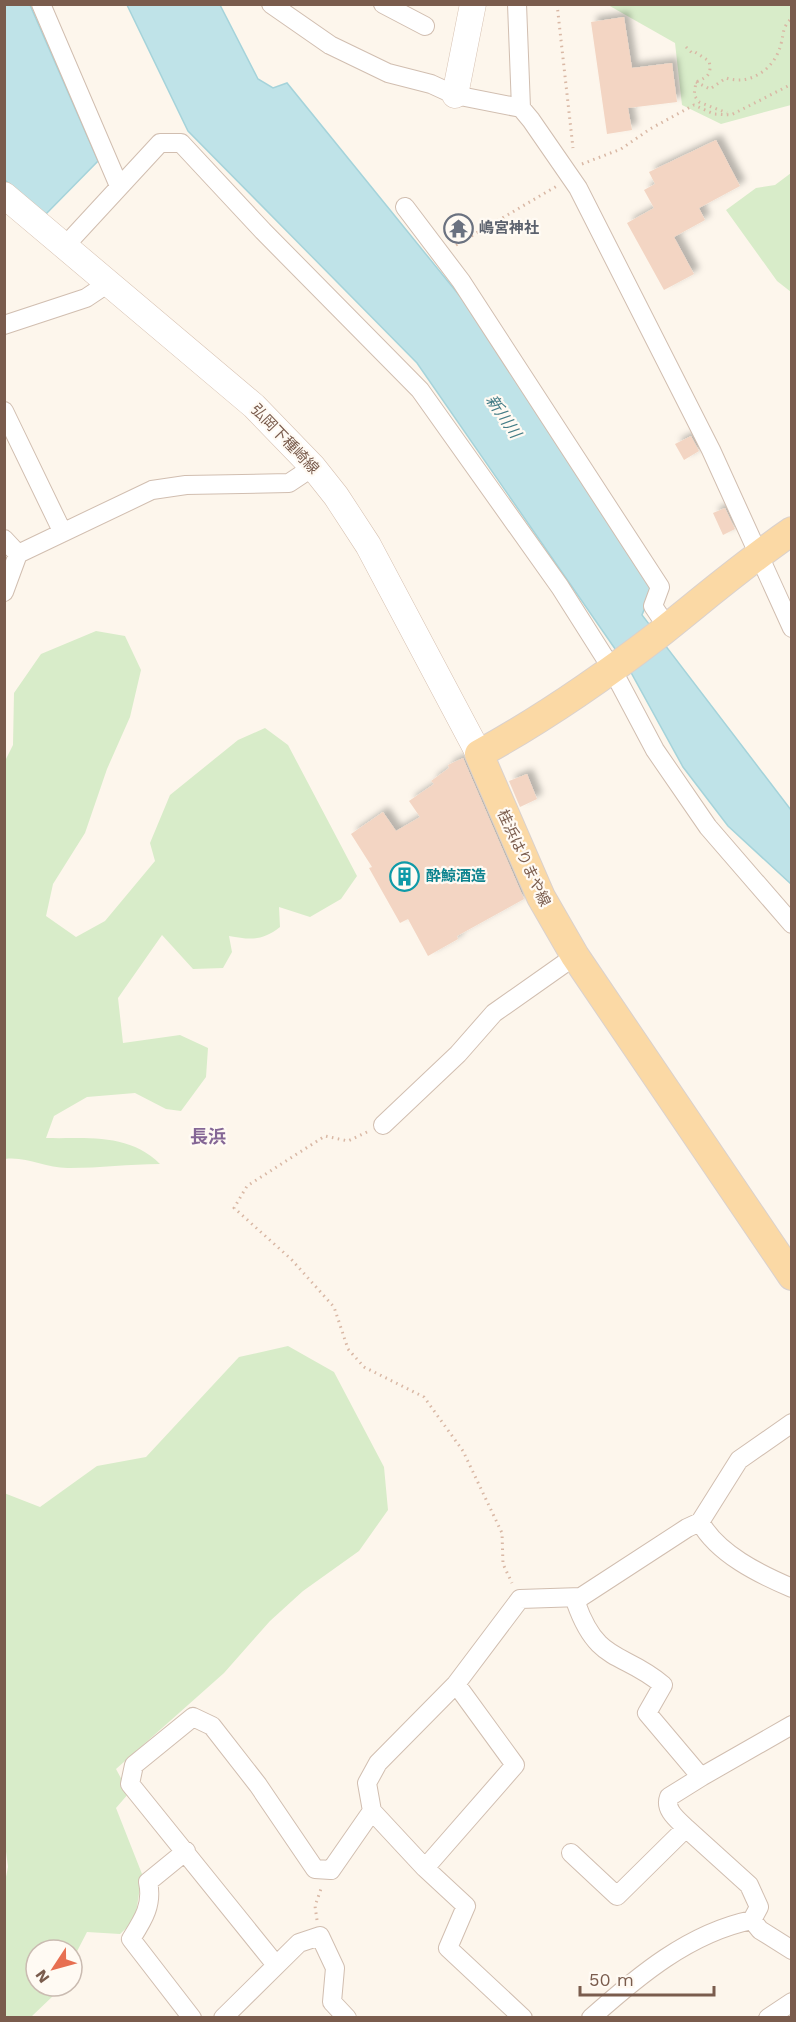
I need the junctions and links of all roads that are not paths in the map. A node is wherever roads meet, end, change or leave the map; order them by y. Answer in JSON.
{"nodes":[{"id":1,"x":41,"y":4,"type":"edge"},
{"id":2,"x":272,"y":4,"type":"edge"},
{"id":3,"x":383,"y":4,"type":"edge"},
{"id":4,"x":474,"y":4,"type":"edge"},
{"id":5,"x":517,"y":4,"type":"edge"},
{"id":6,"x":425,"y":27,"type":"dead end"},
{"id":7,"x":455,"y":95,"type":"junction"},
{"id":8,"x":521,"y":108,"type":"junction"},
{"id":9,"x":119,"y":186,"type":"junction"},
{"id":10,"x":4,"y":195,"type":"edge"},
{"id":11,"x":405,"y":207,"type":"dead end"},
{"id":12,"x":64,"y":247,"type":"junction"},
{"id":13,"x":107,"y":284,"type":"junction"},
{"id":14,"x":4,"y":325,"type":"edge"},
{"id":15,"x":4,"y":411,"type":"edge"},
{"id":16,"x":313,"y":467,"type":"junction"},
{"id":17,"x":62,"y":531,"type":"junction"},
{"id":18,"x":792,"y":531,"type":"edge"},
{"id":19,"x":4,"y":539,"type":"edge"},
{"id":20,"x":18,"y":554,"type":"junction"},
{"id":21,"x":759,"y":554,"type":"junction"},
{"id":22,"x":4,"y":592,"type":"edge"},
{"id":23,"x":792,"y":628,"type":"edge"},
{"id":24,"x":662,"y":631,"type":"junction"},
{"id":25,"x":615,"y":666,"type":"junction"},
{"id":26,"x":479,"y":754,"type":"junction"},
{"id":27,"x":792,"y":924,"type":"edge"},
{"id":28,"x":575,"y":956,"type":"junction"},
{"id":29,"x":382,"y":1125,"type":"road end"},
{"id":30,"x":792,"y":1276,"type":"edge"},
{"id":31,"x":792,"y":1423,"type":"edge"},
{"id":32,"x":700,"y":1522,"type":"junction"},
{"id":33,"x":792,"y":1588,"type":"edge"},
{"id":34,"x":581,"y":1597,"type":"junction"},
{"id":35,"x":456,"y":1684,"type":"junction"},
{"id":36,"x":792,"y":1725,"type":"edge"},
{"id":37,"x":701,"y":1778,"type":"junction"},
{"id":38,"x":372,"y":1810,"type":"junction"},
{"id":39,"x":686,"y":1828,"type":"junction"},
{"id":40,"x":186,"y":1851,"type":"junction"},
{"id":41,"x":571,"y":1853,"type":"dead end"},
{"id":42,"x":425,"y":1868,"type":"junction"},
{"id":43,"x":752,"y":1920,"type":"junction"},
{"id":44,"x":792,"y":1950,"type":"edge"},
{"id":45,"x":276,"y":1965,"type":"junction"},
{"id":46,"x":792,"y":2002,"type":"edge"},
{"id":47,"x":192,"y":2018,"type":"edge"},
{"id":48,"x":223,"y":2018,"type":"edge"},
{"id":49,"x":347,"y":2018,"type":"edge"},
{"id":50,"x":523,"y":2018,"type":"edge"},
{"id":51,"x":591,"y":2018,"type":"edge"},
{"id":52,"x":768,"y":2018,"type":"edge"}],
"edges":[{"from":1,"to":9,"type":"street"},
{"from":2,"to":7,"type":"street"},
{"from":3,"to":6,"type":"street"},
{"from":4,"to":7,"type":"main road"},
{"from":5,"to":8,"type":"street"},
{"from":7,"to":8,"type":"street"},
{"from":8,"to":21,"type":"street"},
{"from":9,"to":12,"type":"street"},
{"from":9,"to":25,"type":"street"},
{"from":10,"to":12,"type":"main road","name":"弘岡下種崎線"},
{"from":11,"to":24,"type":"street"},
{"from":12,"to":13,"type":"main road","name":"弘岡下種崎線"},
{"from":13,"to":14,"type":"street"},
{"from":13,"to":16,"type":"main road","name":"弘岡下種崎線"},
{"from":15,"to":17,"type":"street"},
{"from":16,"to":17,"type":"street"},
{"from":16,"to":26,"type":"main road","name":"弘岡下種崎線"},
{"from":17,"to":20,"type":"street"},
{"from":18,"to":21,"type":"main road"},
{"from":19,"to":20,"type":"street"},
{"from":20,"to":22,"type":"street"},
{"from":21,"to":23,"type":"street"},
{"from":21,"to":24,"type":"main road"},
{"from":24,"to":25,"type":"main road"},
{"from":25,"to":26,"type":"main road"},
{"from":25,"to":27,"type":"street"},
{"from":26,"to":28,"type":"main road","name":"桂浜はりまや線"},
{"from":28,"to":29,"type":"street"},
{"from":28,"to":30,"type":"main road","name":"桂浜はりまや線"},
{"from":31,"to":32,"type":"street"},
{"from":32,"to":33,"type":"street"},
{"from":32,"to":34,"type":"street"},
{"from":34,"to":35,"type":"street"},
{"from":34,"to":37,"type":"street"},
{"from":35,"to":38,"type":"street"},
{"from":35,"to":42,"type":"street"},
{"from":36,"to":37,"type":"street"},
{"from":37,"to":39,"type":"street"},
{"from":38,"to":40,"type":"street"},
{"from":38,"to":42,"type":"street"},
{"from":39,"to":41,"type":"street"},
{"from":39,"to":43,"type":"street"},
{"from":40,"to":45,"type":"street"},
{"from":40,"to":47,"type":"street"},
{"from":42,"to":50,"type":"street"},
{"from":43,"to":44,"type":"street"},
{"from":43,"to":51,"type":"street"},
{"from":45,"to":48,"type":"street"},
{"from":45,"to":49,"type":"street"},
{"from":46,"to":52,"type":"street"}]}
